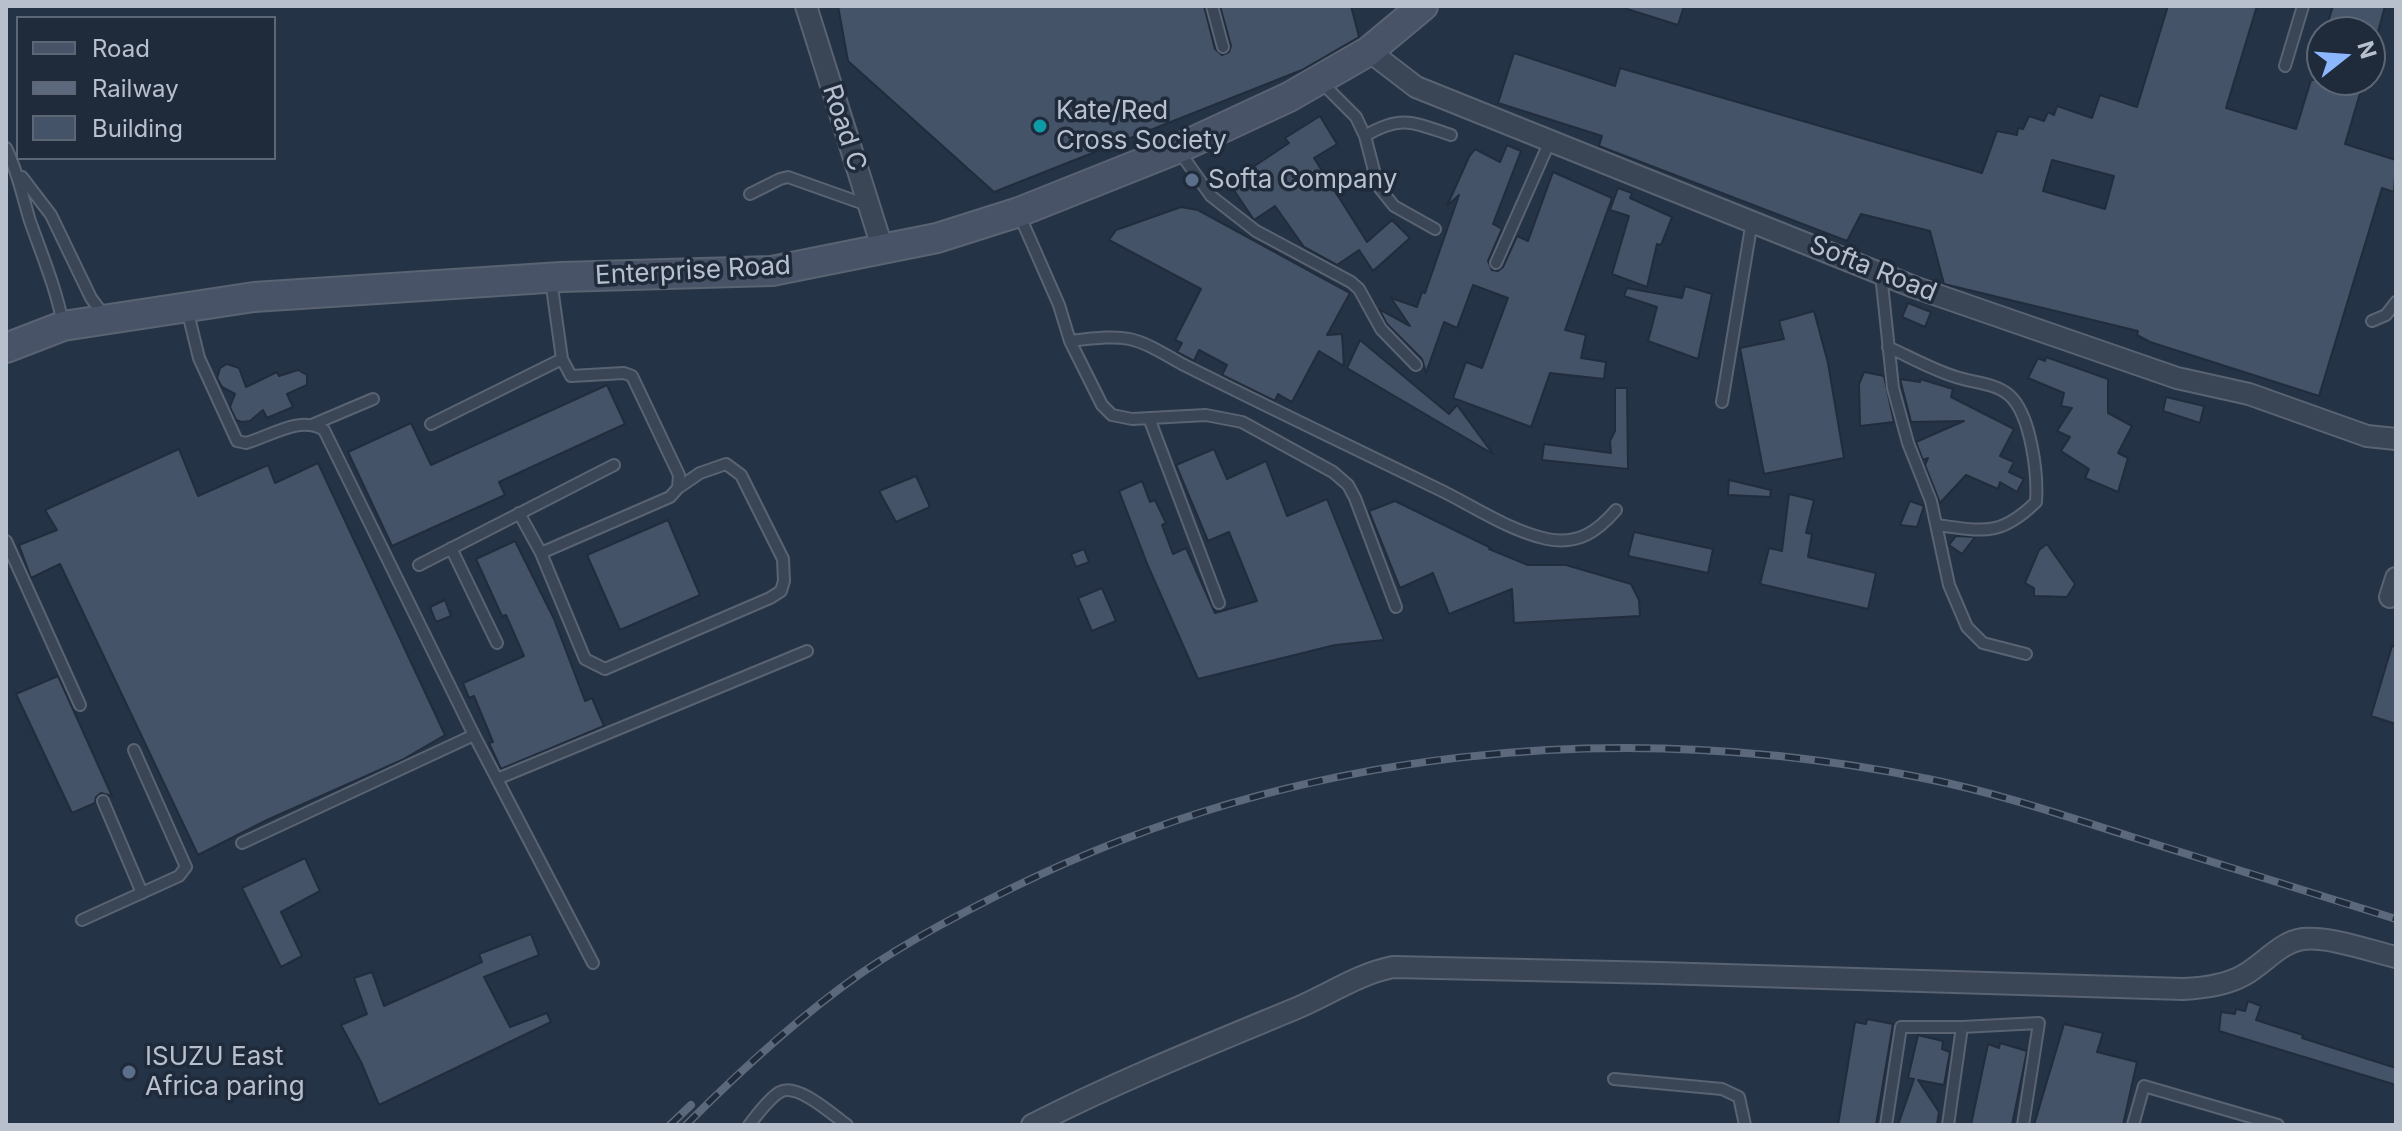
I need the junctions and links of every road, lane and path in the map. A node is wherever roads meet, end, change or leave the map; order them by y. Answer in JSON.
{"nodes":[{"id":1,"x":806,"y":6,"type":"edge"},
{"id":2,"x":1212,"y":6,"type":"edge"},
{"id":3,"x":1423,"y":6,"type":"edge"},
{"id":4,"x":2303,"y":6,"type":"edge"},
{"id":5,"x":1223,"y":47,"type":"dead end"},
{"id":6,"x":1369,"y":51,"type":"junction"},
{"id":7,"x":2285,"y":66,"type":"dead end"},
{"id":8,"x":1318,"y":80,"type":"junction"},
{"id":9,"x":1451,"y":135,"type":"dead end"},
{"id":10,"x":1365,"y":136,"type":"junction"},
{"id":11,"x":1551,"y":139,"type":"junction"},
{"id":12,"x":6,"y":148,"type":"edge"},
{"id":13,"x":1177,"y":149,"type":"junction"},
{"id":14,"x":18,"y":172,"type":"junction"},
{"id":15,"x":750,"y":194,"type":"dead end"},
{"id":16,"x":869,"y":206,"type":"junction"},
{"id":17,"x":1019,"y":212,"type":"junction"},
{"id":18,"x":1752,"y":221,"type":"junction"},
{"id":19,"x":1435,"y":229,"type":"dead end"},
{"id":20,"x":883,"y":250,"type":"junction"},
{"id":21,"x":1496,"y":263,"type":"dead end"},
{"id":22,"x":1881,"y":274,"type":"junction"},
{"id":23,"x":551,"y":278,"type":"junction"},
{"id":24,"x":2396,"y":302,"type":"edge"},
{"id":25,"x":187,"y":307,"type":"junction"},
{"id":26,"x":106,"y":319,"type":"junction"},
{"id":27,"x":2372,"y":321,"type":"dead end"},
{"id":28,"x":63,"y":326,"type":"junction"},
{"id":29,"x":1070,"y":341,"type":"junction"},
{"id":30,"x":1888,"y":347,"type":"junction"},
{"id":31,"x":6,"y":348,"type":"edge"},
{"id":32,"x":562,"y":359,"type":"junction"},
{"id":33,"x":1416,"y":365,"type":"dead end"},
{"id":34,"x":373,"y":399,"type":"dead end"},
{"id":35,"x":1722,"y":402,"type":"dead end"},
{"id":36,"x":1149,"y":418,"type":"junction"},
{"id":37,"x":314,"y":424,"type":"junction"},
{"id":38,"x":431,"y":424,"type":"dead end"},
{"id":39,"x":2396,"y":439,"type":"edge"},
{"id":40,"x":614,"y":465,"type":"dead end"},
{"id":41,"x":678,"y":488,"type":"junction"},
{"id":42,"x":1616,"y":510,"type":"dead end"},
{"id":43,"x":519,"y":513,"type":"junction"},
{"id":44,"x":1936,"y":525,"type":"junction"},
{"id":45,"x":6,"y":541,"type":"edge"},
{"id":46,"x":451,"y":548,"type":"junction"},
{"id":47,"x":541,"y":553,"type":"junction"},
{"id":48,"x":419,"y":565,"type":"dead end"},
{"id":49,"x":1219,"y":603,"type":"dead end"},
{"id":50,"x":1396,"y":607,"type":"dead end"},
{"id":51,"x":497,"y":643,"type":"dead end"},
{"id":52,"x":807,"y":651,"type":"dead end"},
{"id":53,"x":2026,"y":654,"type":"dead end"},
{"id":54,"x":80,"y":705,"type":"dead end"},
{"id":55,"x":474,"y":735,"type":"junction"},
{"id":56,"x":134,"y":750,"type":"dead end"},
{"id":57,"x":497,"y":779,"type":"junction"},
{"id":58,"x":103,"y":801,"type":"dead end"},
{"id":59,"x":242,"y":843,"type":"dead end"},
{"id":60,"x":142,"y":893,"type":"junction"},
{"id":61,"x":82,"y":920,"type":"dead end"},
{"id":62,"x":2396,"y":957,"type":"edge"},
{"id":63,"x":593,"y":963,"type":"dead end"},
{"id":64,"x":1962,"y":1027,"type":"junction"},
{"id":65,"x":1614,"y":1079,"type":"dead end"},
{"id":66,"x":749,"y":1125,"type":"edge"},
{"id":67,"x":847,"y":1125,"type":"edge"},
{"id":68,"x":1032,"y":1125,"type":"edge"},
{"id":69,"x":1745,"y":1125,"type":"edge"},
{"id":70,"x":1886,"y":1125,"type":"edge"},
{"id":71,"x":1948,"y":1125,"type":"edge"},
{"id":72,"x":2023,"y":1125,"type":"edge"},
{"id":73,"x":2133,"y":1125,"type":"edge"},
{"id":74,"x":2278,"y":1125,"type":"edge"}],
"edges":[{"from":1,"to":16,"type":"street","name":"Road C"},
{"from":2,"to":5,"type":"lane"},
{"from":3,"to":6,"type":"main road","name":"Enterprise Road"},
{"from":4,"to":7,"type":"lane"},
{"from":6,"to":8,"type":"main road","name":"Enterprise Road"},
{"from":6,"to":11,"type":"street","name":"Softa Road"},
{"from":8,"to":10,"type":"lane"},
{"from":8,"to":13,"type":"main road","name":"Enterprise Road"},
{"from":9,"to":10,"type":"lane"},
{"from":10,"to":19,"type":"lane"},
{"from":11,"to":18,"type":"street","name":"Softa Road"},
{"from":11,"to":21,"type":"lane"},
{"from":12,"to":14,"type":"lane"},
{"from":13,"to":17,"type":"main road","name":"Enterprise Road"},
{"from":13,"to":33,"type":"lane"},
{"from":14,"to":26,"type":"lane"},
{"from":14,"to":28,"type":"lane"},
{"from":15,"to":16,"type":"lane"},
{"from":16,"to":20,"type":"street","name":"Road C"},
{"from":17,"to":20,"type":"main road","name":"Enterprise Road"},
{"from":17,"to":29,"type":"lane"},
{"from":18,"to":22,"type":"street","name":"Softa Road"},
{"from":18,"to":35,"type":"lane"},
{"from":20,"to":23,"type":"main road","name":"Enterprise Road"},
{"from":22,"to":30,"type":"lane"},
{"from":22,"to":39,"type":"street","name":"Softa Road"},
{"from":23,"to":25,"type":"main road","name":"Enterprise Road"},
{"from":23,"to":32,"type":"lane"},
{"from":24,"to":27,"type":"lane"},
{"from":25,"to":26,"type":"main road","name":"Enterprise Road"},
{"from":25,"to":37,"type":"lane"},
{"from":26,"to":28,"type":"main road","name":"Enterprise Road"},
{"from":28,"to":31,"type":"main road","name":"Enterprise Road"},
{"from":29,"to":36,"type":"lane"},
{"from":29,"to":42,"type":"lane"},
{"from":30,"to":44,"type":"lane"},
{"from":30,"to":44,"type":"lane"},
{"from":32,"to":38,"type":"lane"},
{"from":32,"to":41,"type":"lane"},
{"from":34,"to":37,"type":"lane"},
{"from":36,"to":49,"type":"lane"},
{"from":36,"to":50,"type":"lane"},
{"from":37,"to":55,"type":"lane"},
{"from":40,"to":43,"type":"lane"},
{"from":41,"to":47,"type":"lane"},
{"from":41,"to":47,"type":"lane"},
{"from":43,"to":46,"type":"lane"},
{"from":43,"to":47,"type":"lane"},
{"from":44,"to":53,"type":"lane"},
{"from":45,"to":54,"type":"lane"},
{"from":46,"to":48,"type":"lane"},
{"from":46,"to":51,"type":"lane"},
{"from":52,"to":57,"type":"lane"},
{"from":55,"to":57,"type":"lane"},
{"from":55,"to":59,"type":"lane"},
{"from":56,"to":60,"type":"lane"},
{"from":57,"to":63,"type":"lane"},
{"from":58,"to":60,"type":"lane"},
{"from":60,"to":61,"type":"lane"},
{"from":62,"to":68,"type":"street"},
{"from":64,"to":70,"type":"lane"},
{"from":64,"to":71,"type":"lane"},
{"from":64,"to":72,"type":"lane"},
{"from":65,"to":69,"type":"lane"},
{"from":66,"to":67,"type":"lane"},
{"from":73,"to":74,"type":"lane"}]}
